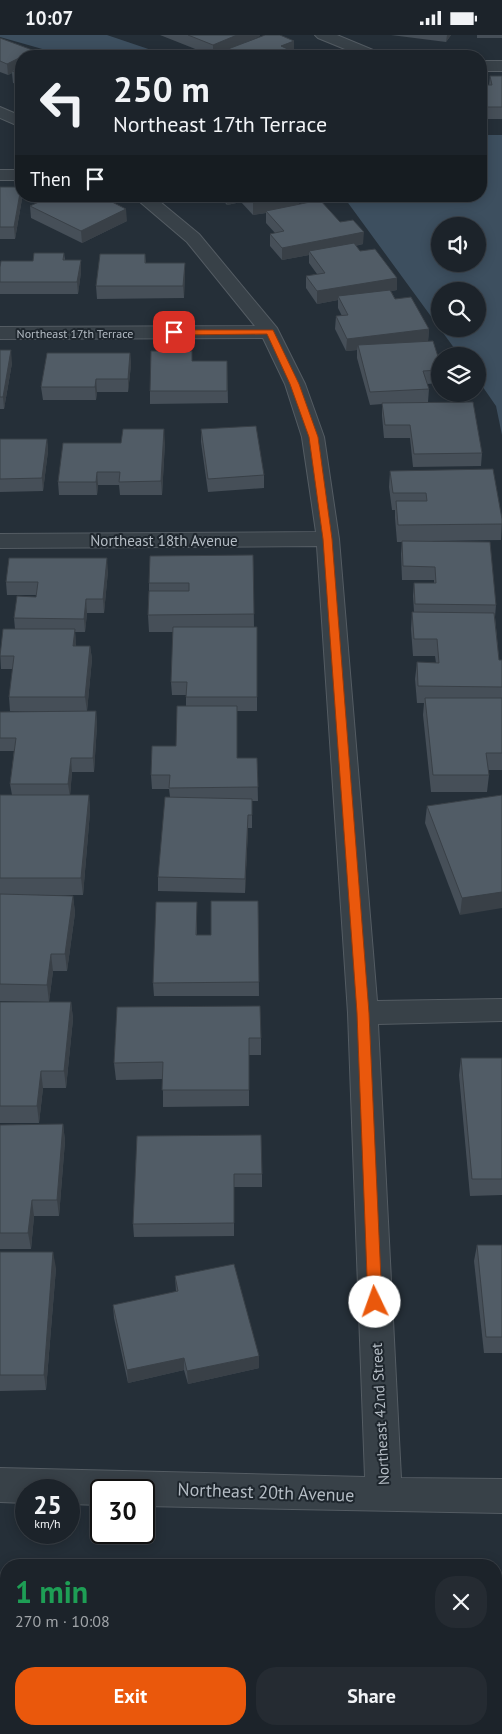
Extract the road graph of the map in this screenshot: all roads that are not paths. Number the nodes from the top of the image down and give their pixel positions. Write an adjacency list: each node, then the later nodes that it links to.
1 (323, 35): 2 (street)
2 (362, 50)
3 (487, 66): 4 (street)
4 (502, 66)
5 (0, 113): 6 (street)
6 (15, 119)
7 (0, 175): 8 (street)
8 (15, 175)
9 (149, 202): 10 (street, Northeast 42nd Street)
10 (270, 332): 11 (street, Northeast 17th Terrace); 12 (street, Northeast 42nd Street)
11 (0, 333)
12 (328, 539): 13 (street, Northeast 18th Avenue); 15 (street, Northeast 42nd Street)
13 (0, 541)
14 (502, 1010): 15 (street)
15 (363, 1013): 17 (street, Northeast 42nd Street)
16 (0, 1485): 17 (street, Northeast 20th Avenue)
17 (384, 1495): 18 (street, Northeast 20th Avenue)
18 (502, 1496)

